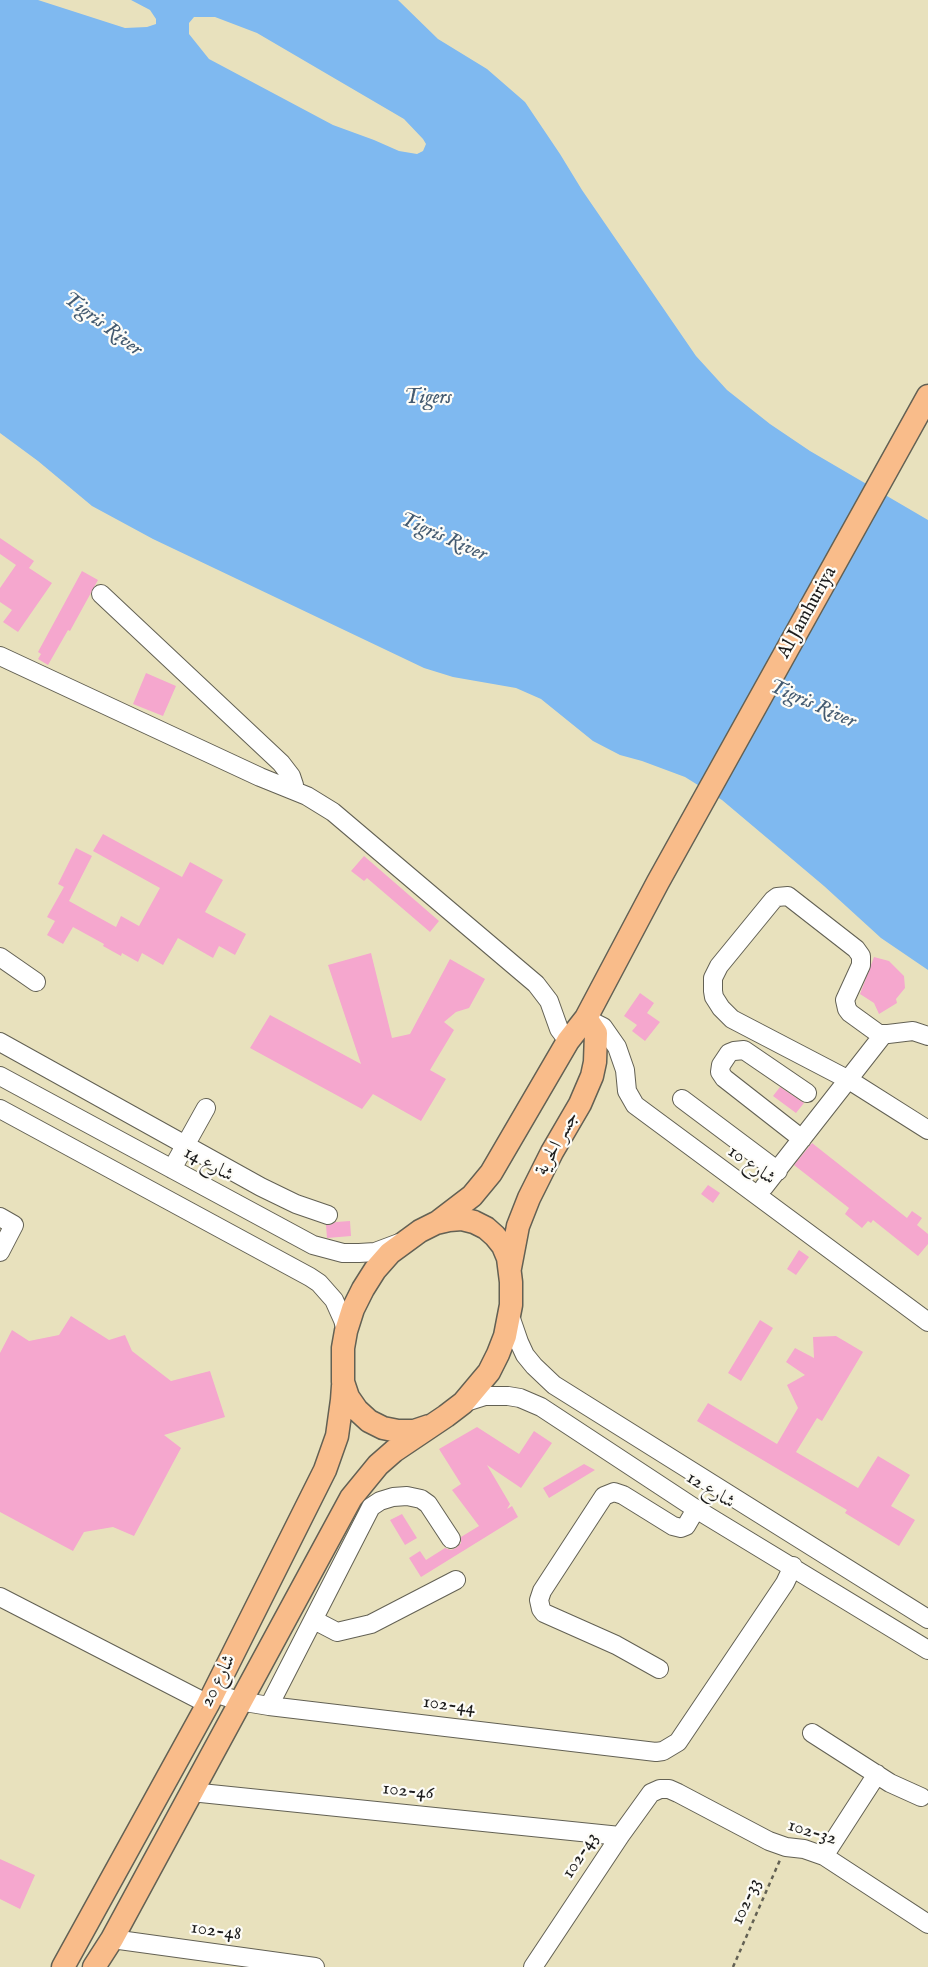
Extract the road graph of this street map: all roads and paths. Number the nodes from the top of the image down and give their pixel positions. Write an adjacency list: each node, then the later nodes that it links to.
1 (928, 396): 7 (main road, Al Jamhuriya)
2 (101, 594): 4 (street)
3 (0, 656): 4 (street)
4 (292, 790): 10 (street)
5 (0, 957): 6 (street)
6 (36, 982)
7 (586, 1018): 10 (main road); 23 (street, شارع 10); 35 (main road, جسر الحرية)
8 (883, 1035): 9 (street); 13 (street); 13 (street)
9 (928, 1036)
10 (568, 1041): 30 (main road)
11 (0, 1042): 15 (street)
12 (0, 1076): 19 (street, شارع 14)
13 (849, 1080): 20 (street); 21 (street)
14 (807, 1093): 21 (street)
15 (100, 1097): 19 (street); 22 (street)
16 (682, 1099): 25 (street)
17 (206, 1108): 22 (street)
18 (0, 1109): 38 (street)
19 (87, 1124): 24 (street, شارع 14)
20 (928, 1130)
21 (802, 1139): 25 (street)
22 (186, 1144): 24 (street); 27 (street)
23 (704, 1158): 26 (street); 37 (street, شارع 10)
24 (172, 1170): 32 (street, شارع 14)
25 (778, 1170): 26 (street)
26 (764, 1187): 31 (street)
27 (296, 1204): 28 (street); 32 (street)
28 (328, 1215)
29 (0, 1217): 34 (street)
30 (436, 1223): 33 (main road, شارع 20); 35 (main road)
31 (812, 1223)
32 (284, 1231): 33 (street, شارع 14)
33 (404, 1241): 38 (main road, شارع 20)
34 (0, 1252)
35 (510, 1270): 36 (main road, شارع 20)
36 (510, 1316): 40 (main road, شارع 20); 47 (street, شارع 12)
37 (928, 1322)
38 (346, 1331): 39 (main road, شارع 20)
39 (343, 1382): 41 (main road); 51 (main road, شارع 20)
40 (463, 1403): 41 (main road, شارع 20); 42 (street, شارع 12)
41 (429, 1426): 52 (main road, شارع 20)
42 (696, 1509): 44 (street, شارع 12); 50 (street)
43 (451, 1539): 48 (street)
44 (793, 1566): 49 (street, شارع 12); 53 (street, 102-44)
45 (456, 1580): 48 (street)
46 (0, 1597): 51 (street, 102-44)
47 (928, 1619)
48 (314, 1620): 53 (street)
49 (928, 1650)
50 (659, 1669)
51 (211, 1698): 52 (street, 102-44); 64 (main road, شارع 20)
52 (240, 1701): 53 (street, 102-44); 56 (main road, شارع 20)
53 (269, 1706)
54 (812, 1733): 55 (street)
55 (878, 1774): 58 (street); 61 (street)
56 (191, 1792): 59 (street, 102-46); 63 (main road, شارع 20)
57 (678, 1793): 59 (street, 102-43); 60 (street, 102-32)
58 (921, 1797)
59 (620, 1836): 67 (street, 102-43)
60 (786, 1847): 61 (street, 102-32); 68 (path, 102-33)
61 (824, 1856): 62 (street, 102-32)
62 (928, 1924)
63 (112, 1939): 65 (main road, شارع 20); 66 (street, 102-48)
64 (65, 1961)
65 (94, 1967)
66 (315, 1967)
67 (533, 1967)
68 (733, 1967)

